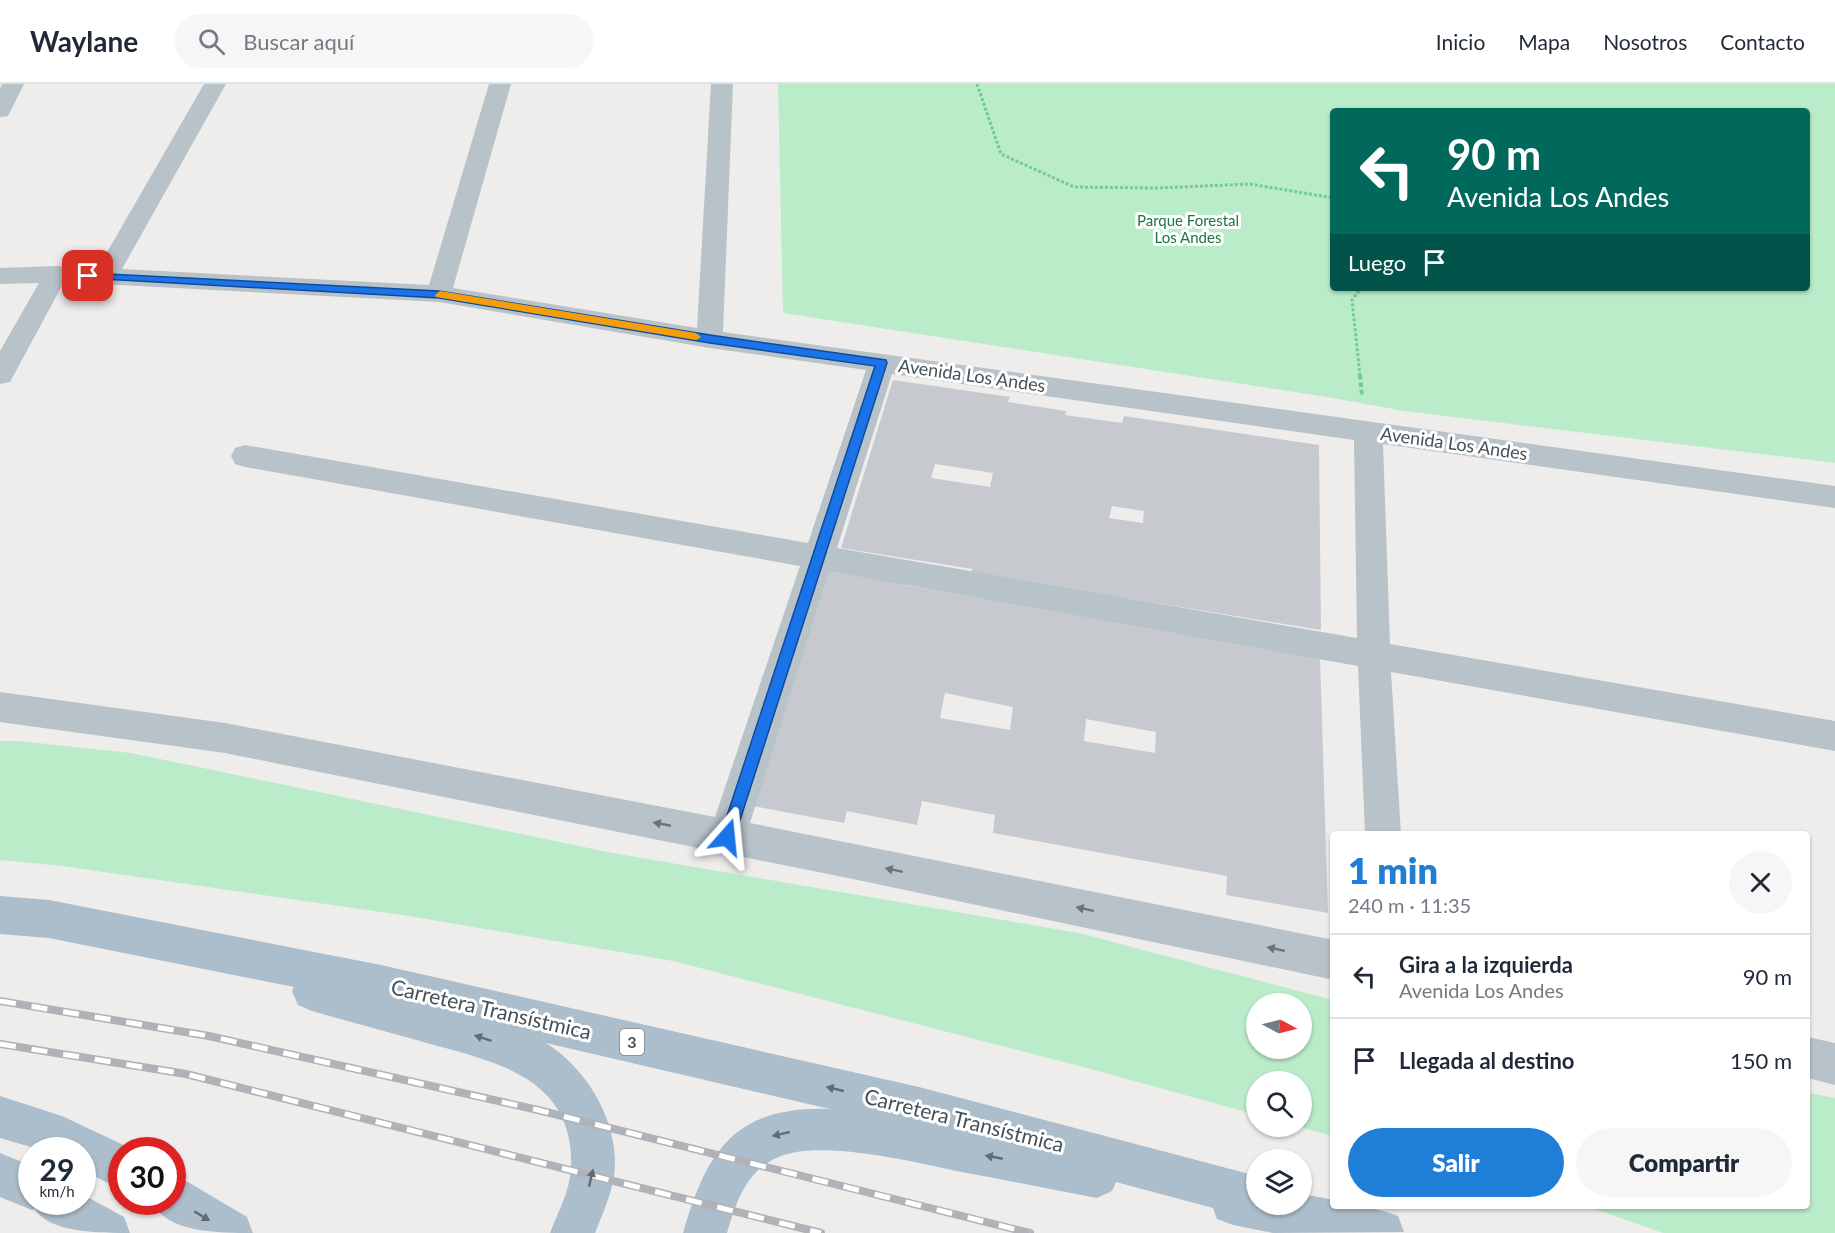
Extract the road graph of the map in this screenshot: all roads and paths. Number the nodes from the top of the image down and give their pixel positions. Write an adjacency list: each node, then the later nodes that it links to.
1 (13, 84): 6 (street)
2 (215, 84): 10 (street)
3 (500, 84): 12 (street)
4 (722, 84): 13 (street)
5 (977, 84): 7 (path)
6 (0, 111)
7 (1330, 197)
8 (56, 274): 9 (street, Avenida Los Andes); 10 (street, Avenida Los Andes); 15 (street)
9 (0, 276)
10 (105, 277): 12 (street, Avenida Los Andes)
11 (1359, 291): 16 (path)
12 (439, 294): 13 (street, Avenida Los Andes)
13 (710, 339): 14 (street, Avenida Los Andes)
14 (882, 363): 16 (street, Avenida Los Andes); 19 (street)
15 (0, 375)
16 (1368, 432): 18 (street, Avenida Los Andes); 20 (street)
17 (245, 456): 19 (street)
18 (1835, 497)
19 (817, 557): 20 (street); 24 (street)
20 (1374, 656): 22 (street); 23 (street)
21 (0, 707): 24 (street, one-way to 21)
22 (1835, 736)
23 (1383, 831)
24 (727, 837): 27 (street, one-way to 24)
25 (0, 915): 26 (main road, Carretera Transístmica / 3)
26 (49, 919): 34 (main road, Carretera Transístmica / 3, one-way to 26); 41 (main road, one-way to 26)
27 (1330, 959)
28 (1810, 1058): 29 (street)
29 (1835, 1064)
30 (0, 1117): 31 (main road)
31 (108, 1160)
32 (0, 1175): 33 (main road)
33 (18, 1182)
34 (1246, 1195)
35 (186, 1206): 40 (main road, one-way to 40)
36 (1312, 1213): 38 (main road)
37 (77, 1215): 39 (main road)
38 (1384, 1232): 42 (main road, one-way to 42)
39 (108, 1233)
40 (231, 1233)
41 (572, 1233)
42 (705, 1233)

